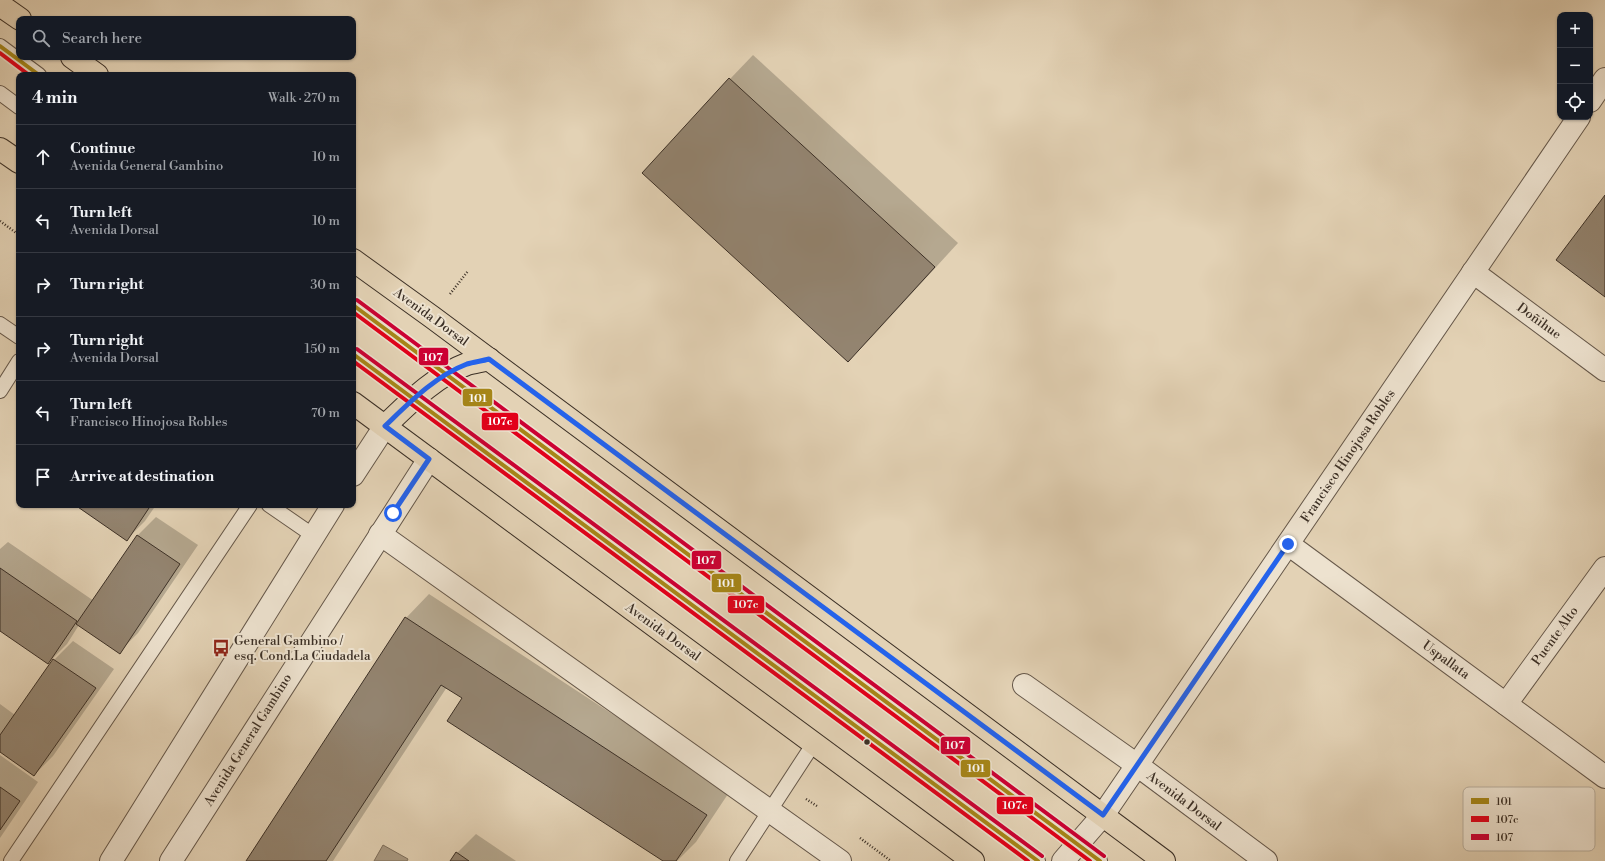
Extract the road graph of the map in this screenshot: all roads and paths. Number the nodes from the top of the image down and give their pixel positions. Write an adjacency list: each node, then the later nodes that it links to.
1 (0, 5): 2 (main road)
2 (16, 16)
3 (0, 46): 4 (lane)
4 (16, 58)
5 (19, 60): 7 (lane)
6 (76, 60): 8 (main road)
7 (36, 72)
8 (93, 72)
9 (1605, 79): 11 (street)
10 (0, 93): 12 (lane)
11 (1593, 97)
12 (16, 105)
13 (1577, 120): 19 (street, Francisco Hinojosa Robles)
14 (0, 149): 15 (main road)
15 (16, 160)
16 (0, 221): 17 (path)
17 (16, 234)
18 (356, 262): 24 (main road, Avenida Dorsal)
19 (1473, 272): 26 (street, Doñihue); 39 (street, Francisco Hinojosa Robles)
20 (356, 307): 27 (lane)
21 (0, 324): 22 (lane)
22 (16, 335)
23 (356, 356): 29 (lane)
24 (489, 359): 27 (main road); 47 (main road, Avenida Dorsal)
25 (16, 366): 28 (lane)
26 (1605, 370)
27 (447, 374): 29 (main road); 48 (lane)
28 (0, 391)
29 (413, 399): 31 (main road); 55 (lane)
30 (356, 405): 31 (main road, Avenida Dorsal)
31 (385, 426): 32 (main road, Avenida Dorsal); 33 (street)
32 (429, 459): 37 (street, Avenida General Gambino); 43 (main road, Avenida Dorsal)
33 (356, 470)
34 (248, 508): 49 (lane)
35 (273, 508): 38 (lane)
36 (332, 508): 38 (street)
37 (380, 534): 46 (street); 51 (street, Avenida General Gambino)
38 (314, 536): 50 (street)
39 (1288, 544): 42 (street, Uspallata); 44 (street, Francisco Hinojosa Robles)
40 (1605, 568): 42 (street, Puente Alto)
41 (1024, 685): 44 (street, Avenida Dorsal)
42 (1506, 704): 45 (street, Uspallata)
43 (814, 743): 46 (lane); 54 (main road, Avenida Dorsal)
44 (1137, 765): 47 (street, Francisco Hinojosa Robles); 59 (street, Avenida Dorsal)
45 (1605, 777)
46 (770, 810): 52 (lane); 53 (street)
47 (1103, 815): 48 (street, Francisco Hinojosa Robles); 58 (main road, Avenida Dorsal)
48 (1077, 845): 56 (street, Francisco Hinojosa Robles); 57 (lane)
49 (11, 861)
50 (110, 861)
51 (171, 861)
52 (737, 861)
53 (840, 861)
54 (973, 861)
55 (1038, 861)
56 (1063, 861)
57 (1100, 861)
58 (1164, 861)
59 (1266, 861)

